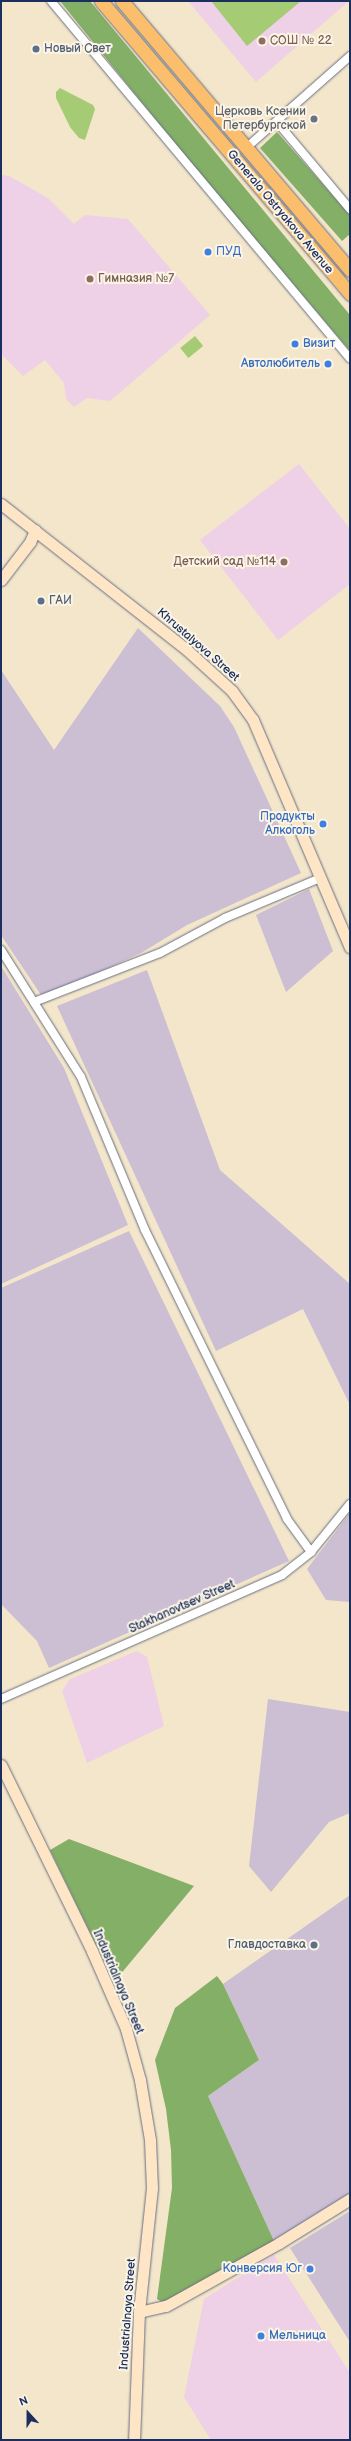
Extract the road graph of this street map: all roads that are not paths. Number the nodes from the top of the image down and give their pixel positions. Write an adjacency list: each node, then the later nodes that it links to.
1 (51, 1): 10 (street)
2 (101, 1): 9 (main road, Generala Ostryakova Avenue)
3 (122, 1): 6 (main road, Generala Ostryakova Avenue)
4 (350, 56): 5 (street)
5 (277, 122): 6 (street); 7 (street)
6 (246, 148): 8 (main road, Generala Ostryakova Avenue)
7 (350, 209)
8 (350, 270)
9 (350, 294)
10 (350, 359)
11 (1, 504): 12 (main road, Khrustalyova Street)
12 (35, 530): 13 (main road); 14 (main road, Khrustalyova Street)
13 (1, 580)
14 (320, 878): 15 (main road, Khrustalyova Street); 17 (street)
15 (350, 947)
16 (1, 950): 17 (street)
17 (34, 1002): 19 (street)
18 (350, 1504): 19 (street, Stakhanovtsev Street)
19 (311, 1552): 20 (street, Stakhanovtsev Street)
20 (1, 1699)
21 (1, 1765): 23 (main road, Industrialnaya Street)
22 (350, 2199): 23 (main road)
23 (139, 2312): 24 (main road, Industrialnaya Street)
24 (134, 2440)

